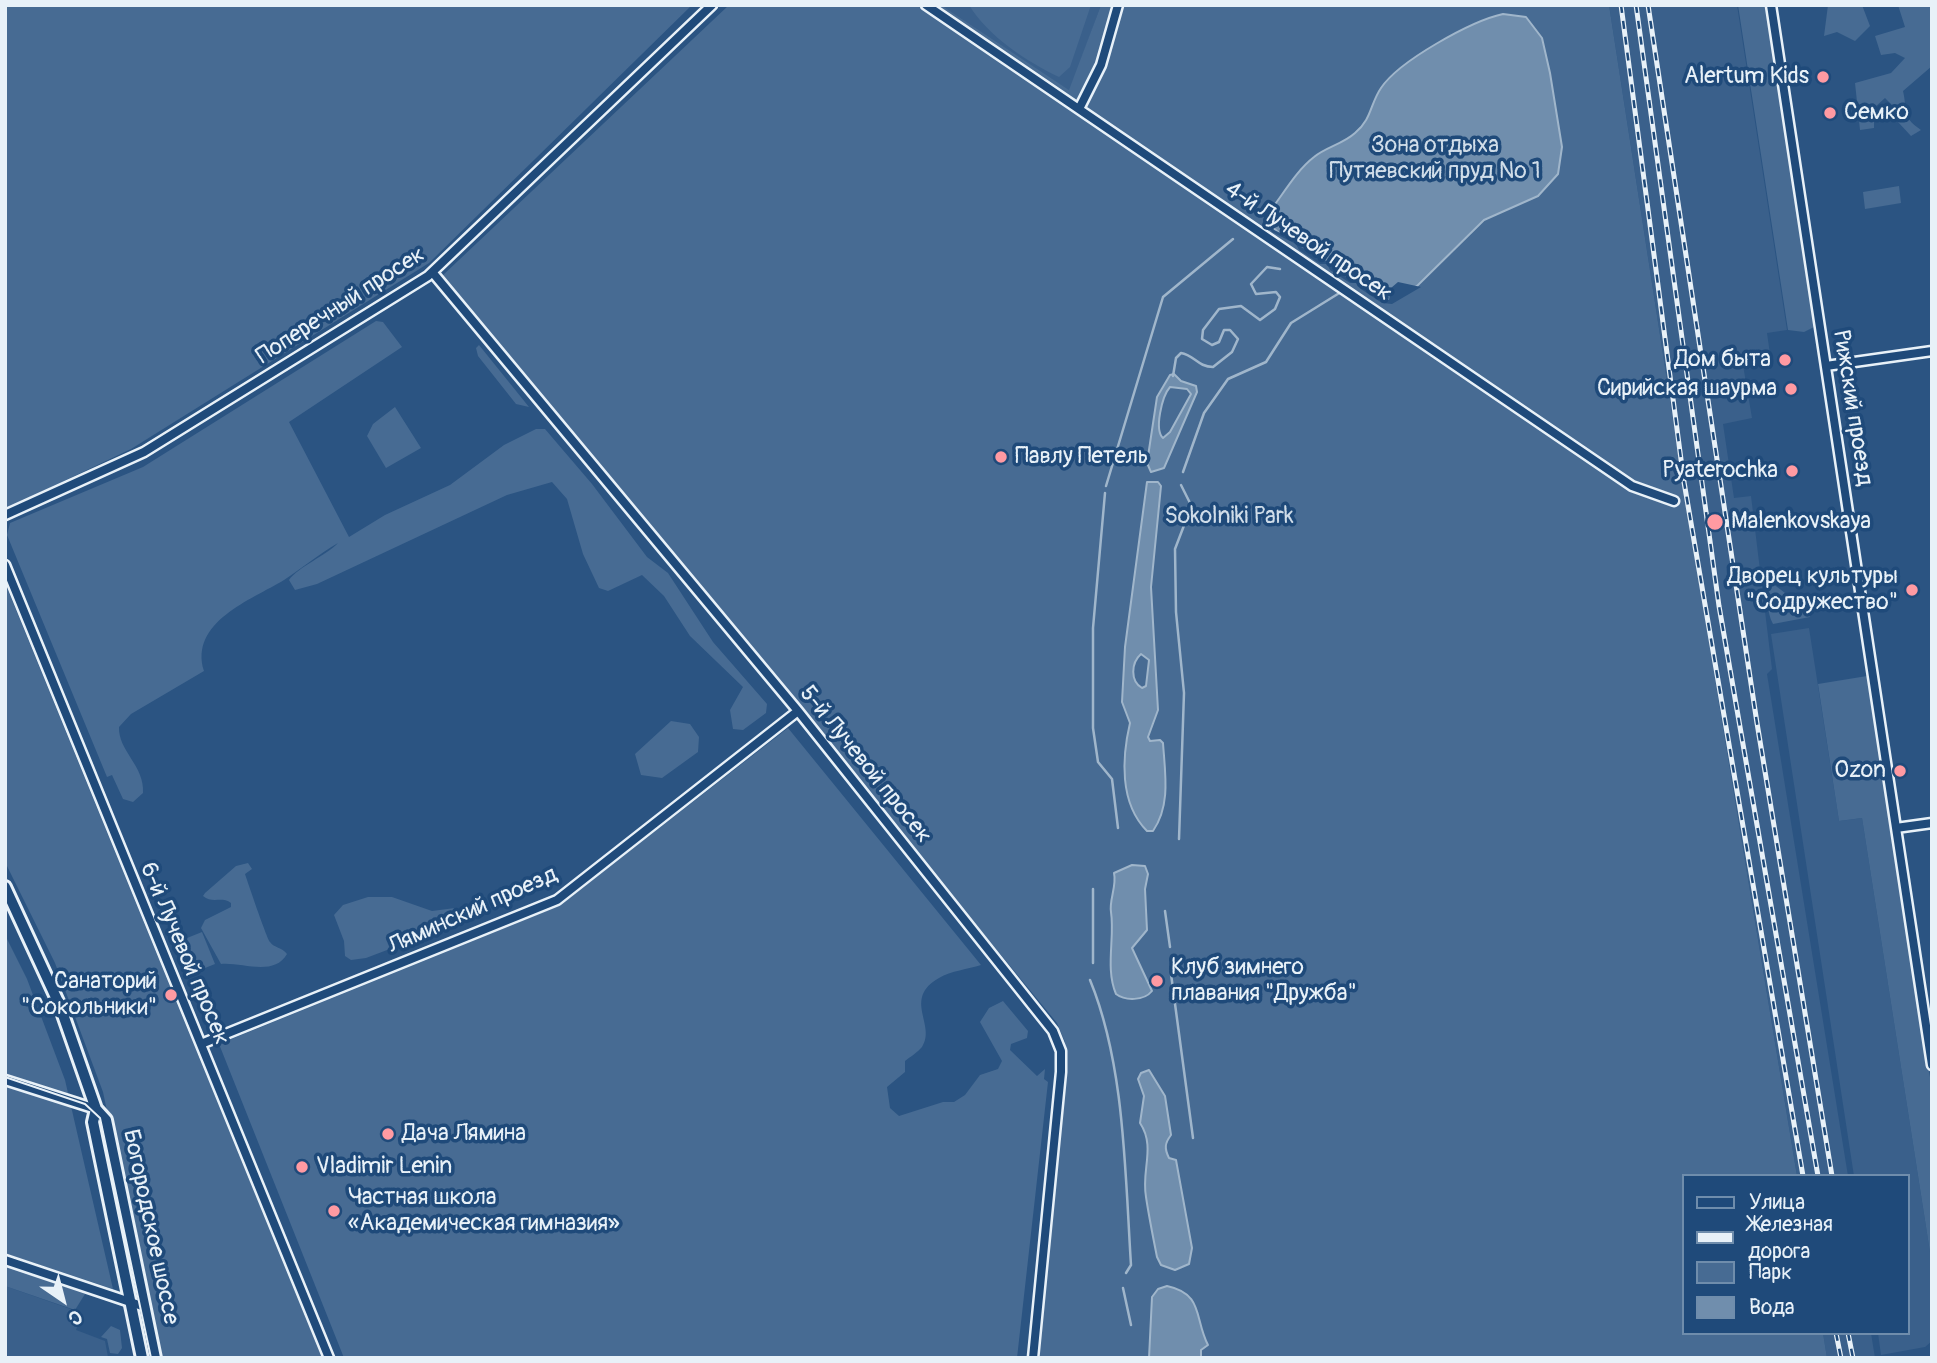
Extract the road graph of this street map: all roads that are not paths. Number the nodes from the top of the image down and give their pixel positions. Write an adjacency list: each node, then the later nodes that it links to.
1 (712, 5): 6 (street, Поперечный просек)
2 (926, 5): 5 (street, 4-й Лучевой просек)
3 (1118, 5): 5 (street)
4 (1771, 5): 8 (street, Рижский проезд)
5 (1079, 109): 9 (street, 4-й Лучевой просек)
6 (433, 273): 10 (street, Поперечный просек); 12 (street, 5-й Лучевой просек)
7 (1932, 351): 8 (street)
8 (1826, 366): 14 (street, Рижский проезд)
9 (1674, 501)
10 (5, 515)
11 (5, 565): 16 (street, 6-й Лучевой просек)
12 (798, 711): 16 (street, Ляминский проезд); 26 (street, 5-й Лучевой просек)
13 (1932, 823): 14 (street)
14 (1896, 828): 17 (street, Рижский проезд)
15 (5, 887): 19 (main road, Богородское шоссе)
16 (201, 1044): 25 (street, 6-й Лучевой просек)
17 (1932, 1065)
18 (5, 1080): 19 (street)
19 (96, 1109): 21 (main road, Богородское шоссе); 22 (main road, Богородское шоссе)
20 (5, 1260): 21 (street)
21 (132, 1303): 22 (street); 23 (main road, Богородское шоссе)
22 (145, 1307): 24 (main road, Богородское шоссе)
23 (142, 1358)
24 (155, 1358)
25 (329, 1358)
26 (1033, 1358)

